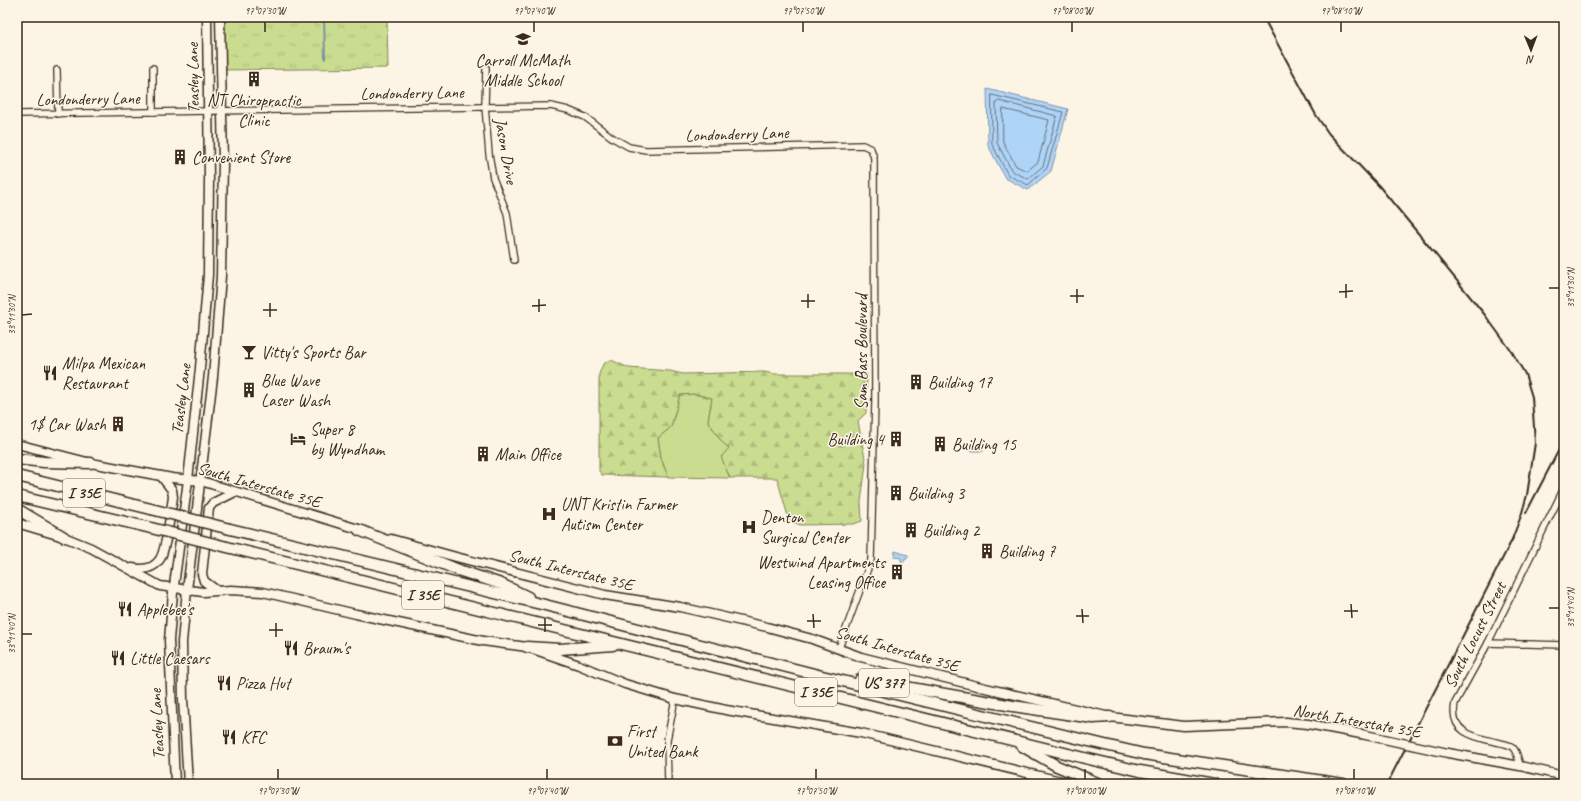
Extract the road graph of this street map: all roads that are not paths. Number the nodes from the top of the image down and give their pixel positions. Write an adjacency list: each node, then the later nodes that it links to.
1 (207, 17): 7 (main road, Teasley Lane)
2 (220, 17): 8 (main road, Teasley Lane)
3 (153, 68): 9 (street)
4 (486, 68): 6 (street, Jason Drive)
5 (57, 70): 11 (street)
6 (485, 106): 8 (street, Londonderry Lane); 12 (street, Londonderry Lane); 13 (street, Jason Drive)
7 (209, 111): 8 (street, Londonderry Lane); 9 (street, Londonderry Lane); 14 (main road, Teasley Lane)
8 (222, 111): 15 (main road, Teasley Lane)
9 (153, 112): 11 (street, Londonderry Lane)
10 (17, 114): 11 (street, Londonderry Lane)
11 (58, 114)
12 (868, 148): 39 (street, Sam Bass Boulevard)
13 (514, 260)
14 (208, 276): 15 (main road); 21 (main road, Teasley Lane)
15 (221, 276): 22 (main road, Teasley Lane)
16 (17, 444): 18 (main road, South Interstate 35E)
17 (17, 459): 18 (highway)
18 (91, 463): 20 (main road, South Interstate 35E)
19 (17, 476): 34 (highway, I 35E, bridge)
20 (161, 476): 21 (main road, South Interstate 35E); 30 (main road)
21 (188, 480): 22 (main road, South Interstate 35E); 31 (main road, Teasley Lane)
22 (201, 481): 24 (main road, South Interstate 35E); 32 (main road, Teasley Lane)
23 (1564, 488): 35 (street, South Locust Street)
24 (235, 492): 28 (main road, South Interstate 35E); 33 (main road)
25 (17, 496): 36 (highway, I 35E, bridge)
26 (17, 509): 29 (highway)
27 (17, 523): 29 (main road)
28 (359, 530): 34 (highway); 39 (main road, South Interstate 35E)
29 (64, 537): 30 (main road)
30 (127, 567): 31 (main road)
31 (174, 588): 32 (main road); 42 (main road, Teasley Lane)
32 (187, 590): 33 (main road); 41 (main road, Teasley Lane)
33 (216, 590): 38 (main road)
34 (545, 606): 40 (highway, I 35E)
35 (1488, 643): 37 (street); 46 (street, South Locust Street)
36 (619, 644): 38 (highway); 45 (highway, I 35E)
37 (1564, 645)
38 (527, 647): 43 (main road)
39 (839, 648): 44 (main road, South Interstate 35E)
40 (822, 676): 44 (highway, US 377); 55 (highway, I 35E)
41 (183, 699): 42 (main road); 50 (main road, Teasley Lane)
42 (172, 700): 49 (main road, Teasley Lane)
43 (675, 700): 48 (main road); 51 (street)
44 (1114, 718): 46 (main road, North Interstate 35E, bridge)
45 (1012, 740): 53 (highway); 54 (highway, I 35E)
46 (1520, 766): 47 (main road, North Interstate 35E)
47 (1564, 776)
48 (1052, 781): 52 (main road)
49 (175, 784)
50 (188, 784)
51 (668, 784)
52 (1073, 784)
53 (1100, 784)
54 (1214, 784)
55 (1342, 784)

